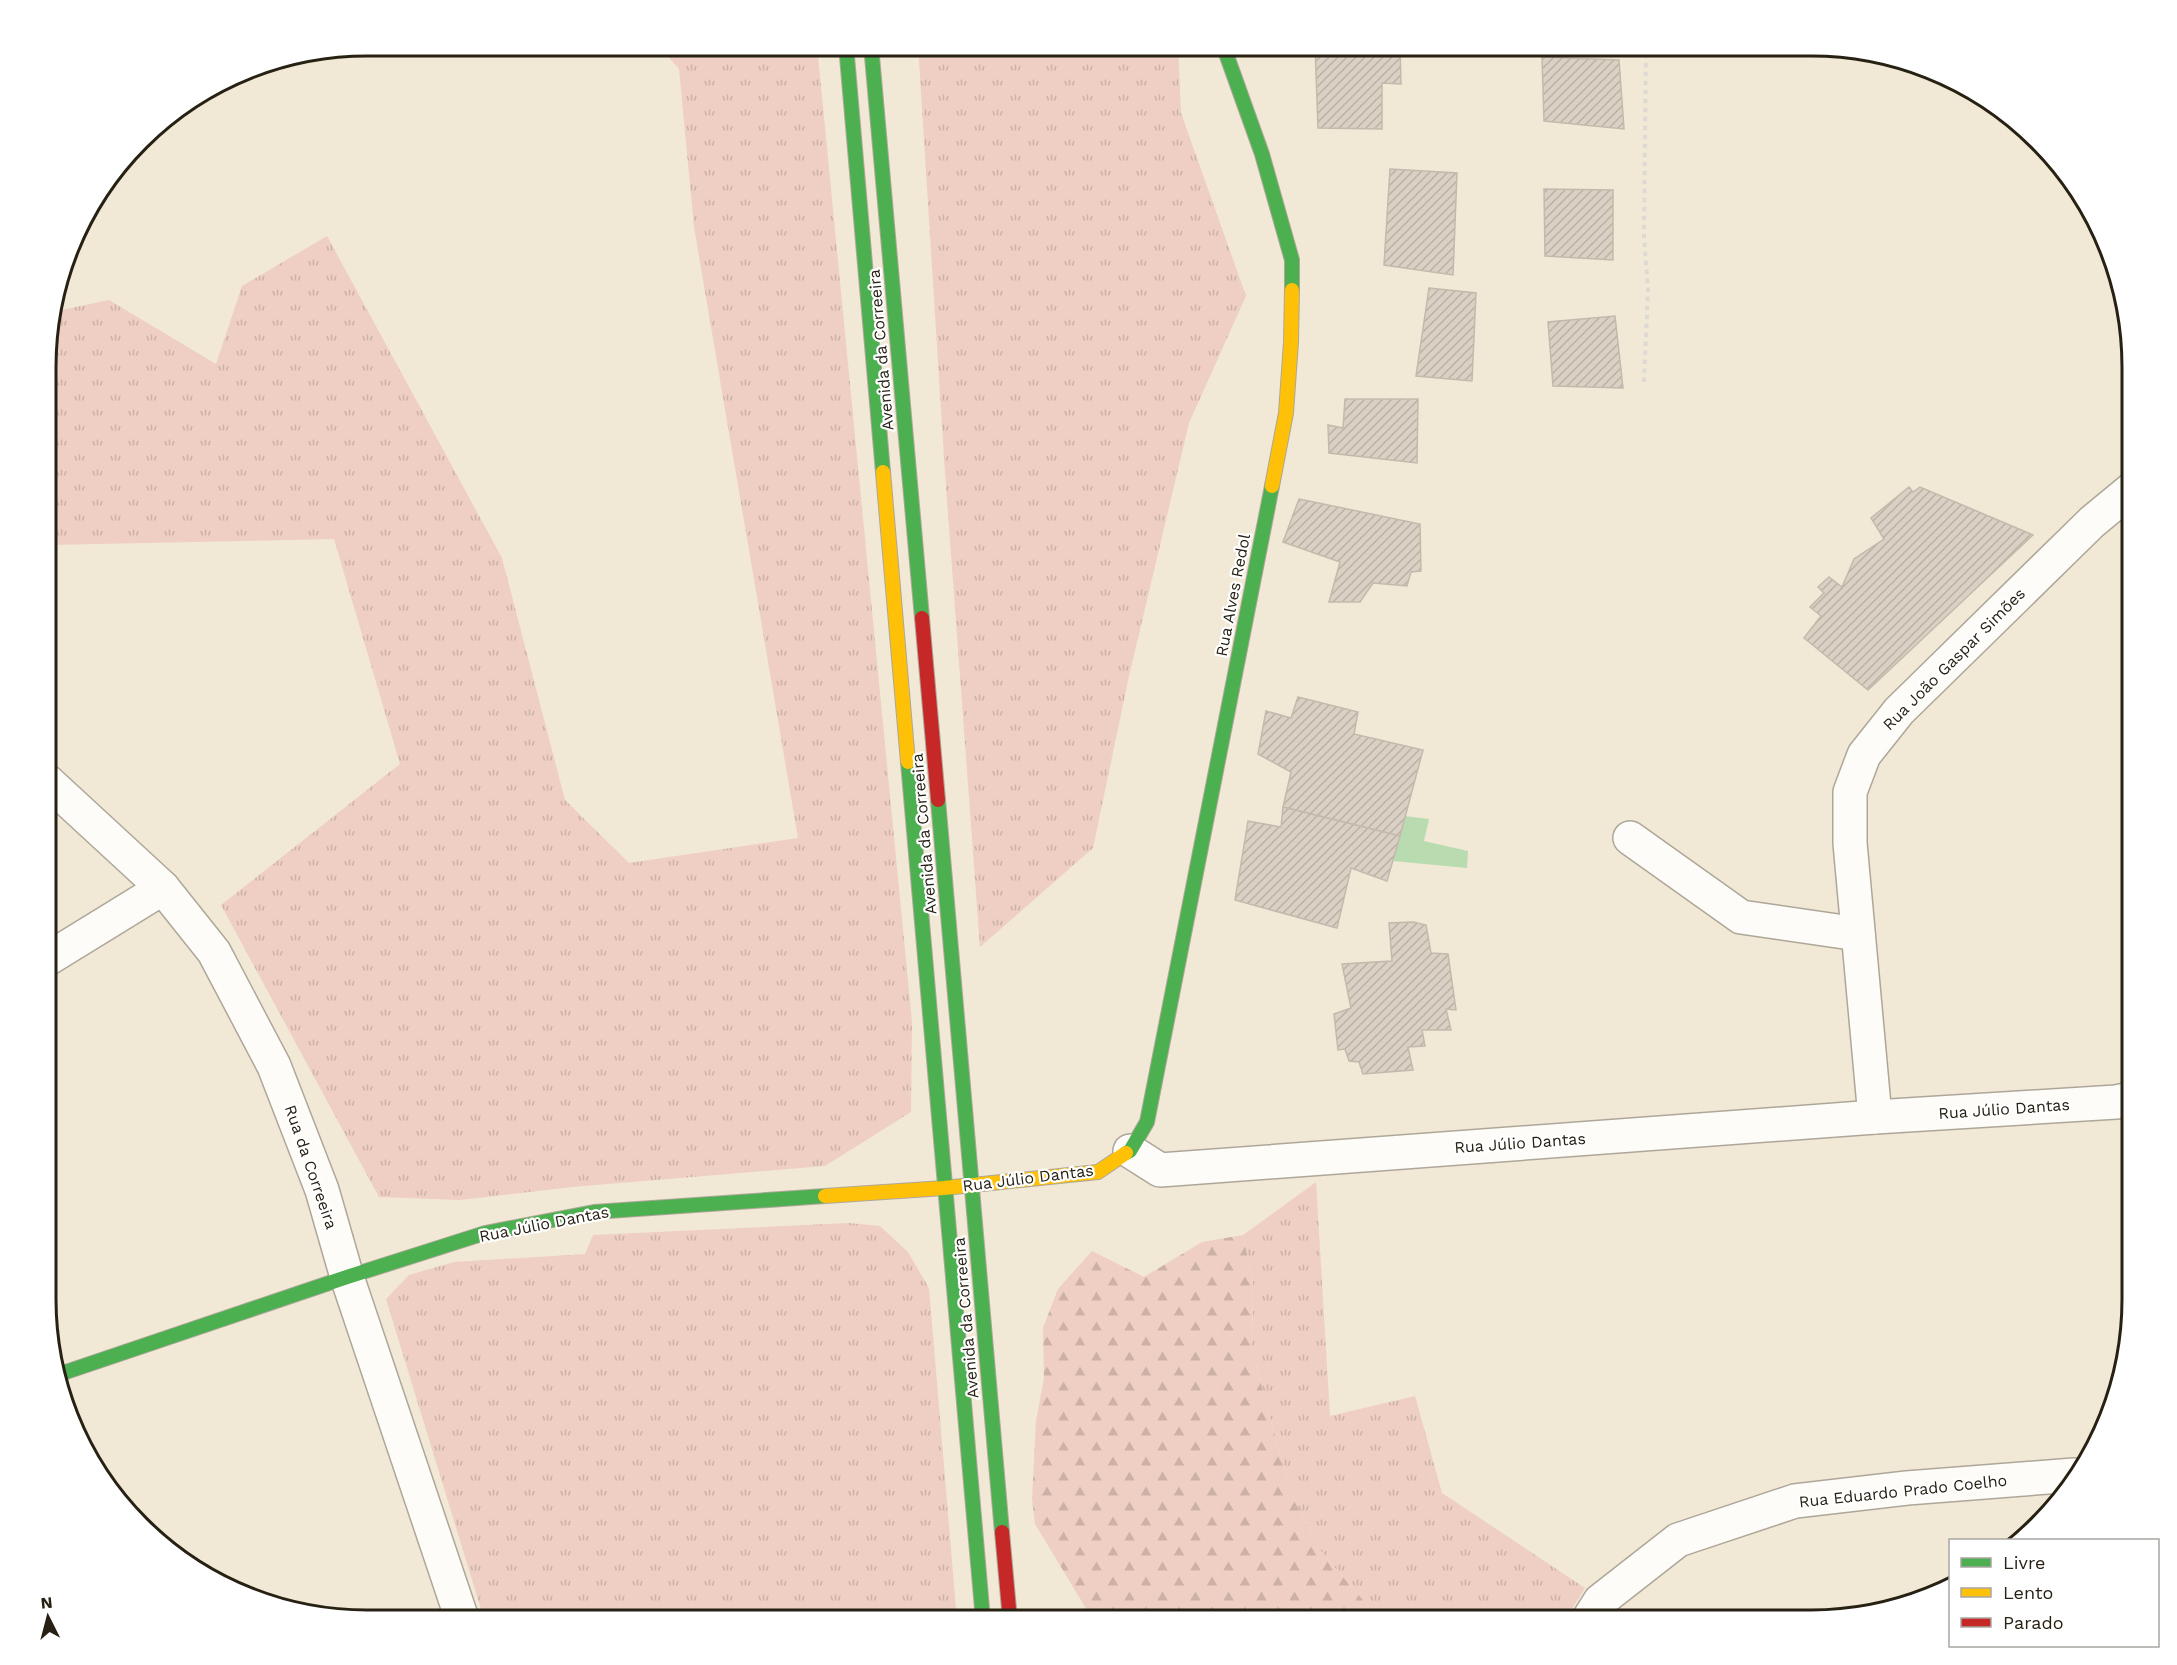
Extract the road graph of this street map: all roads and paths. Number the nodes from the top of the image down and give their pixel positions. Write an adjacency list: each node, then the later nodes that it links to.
1 (847, 56): 16 (main road, Avenida da Correeira)
2 (872, 56): 15 (main road, Avenida da Correeira)
3 (1227, 56): 14 (main road, Rua Alves Redol)
4 (1646, 56): 5 (path)
5 (1644, 382)
6 (2122, 497): 10 (street, Rua João Gaspar Simões)
7 (56, 789): 9 (street, Rua da Correeira)
8 (1630, 838): 10 (street)
9 (164, 888): 11 (street); 17 (street, Rua da Correeira)
10 (1858, 934): 13 (street, Rua João Gaspar Simões)
11 (56, 954)
12 (2122, 1102): 13 (street, Rua Júlio Dantas)
13 (1875, 1117): 14 (street, Rua Júlio Dantas)
14 (1130, 1152): 15 (main road, Rua Júlio Dantas)
15 (971, 1185): 16 (main road, Rua Júlio Dantas); 22 (main road, Avenida da Correeira)
16 (944, 1188): 17 (main road, Rua Júlio Dantas); 21 (main road, Avenida da Correeira)
17 (347, 1277): 18 (main road, Rua Júlio Dantas); 20 (street, Rua da Correeira)
18 (64, 1373)
19 (2066, 1476): 23 (street, Rua Eduardo Prado Coelho)
20 (459, 1610)
21 (982, 1610)
22 (1009, 1610)
23 (1594, 1610)

